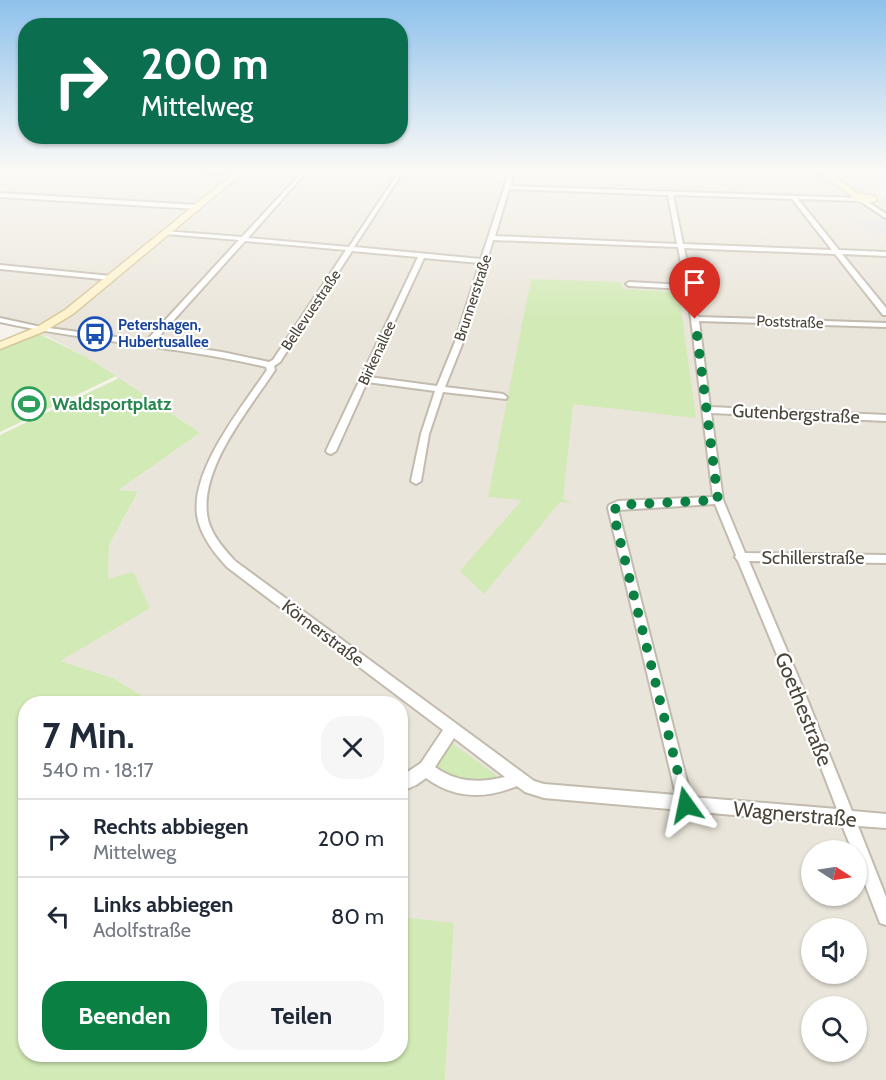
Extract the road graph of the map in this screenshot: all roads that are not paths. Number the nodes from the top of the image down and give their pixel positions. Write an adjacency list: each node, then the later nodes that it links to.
1 (180, 220): 7 (street)
2 (259, 220): 9 (street)
3 (369, 220): 11 (street, Bellevuestraße)
4 (497, 220): 8 (street, Brunnerstraße)
5 (675, 220): 10 (street, Goethestraße)
6 (812, 220): 12 (street)
7 (166, 232): 9 (street); 17 (street)
8 (492, 238): 10 (street); 15 (street, Brunnerstraße)
9 (242, 239): 11 (street); 25 (street)
10 (680, 245): 12 (street); 19 (street, Goethestraße)
11 (351, 249): 14 (street); 27 (street, Bellevuestraße)
12 (837, 252): 13 (street); 20 (street)
13 (886, 254)
14 (422, 256): 15 (street); 28 (street, Birkenallee)
15 (483, 261): 29 (street, Brunnerstraße)
16 (0, 267): 17 (street)
17 (111, 278): 24 (street)
18 (630, 284): 19 (street)
19 (688, 287): 21 (street, Goethestraße)
20 (886, 313)
21 (695, 319): 23 (street, Poststraße); 31 (street, Goethestraße)
22 (0, 320): 24 (street)
23 (886, 325)
24 (41, 329): 25 (street); 26 (street)
25 (148, 344): 27 (street)
26 (0, 346)
27 (270, 365): 33 (street, Bellevuestraße)
28 (365, 379): 29 (street); 34 (street, Birkenallee)
29 (440, 390): 30 (street); 35 (street, Brunnerstraße)
30 (504, 397)
31 (707, 410): 32 (street, Gutenbergstraße); 36 (street, Goethestraße)
32 (886, 418)
33 (221, 449): 39 (street, Körnerstraße)
34 (331, 451)
35 (417, 481)
36 (718, 501): 37 (street, Goethestraße); 45 (street)
37 (740, 557): 38 (street, Schillerstraße); 46 (street, Goethestraße)
38 (886, 559)
39 (408, 696)
40 (408, 696): 41 (street, Körnerstraße)
41 (452, 729): 42 (street); 43 (street, Körnerstraße)
42 (427, 770): 43 (street); 44 (street)
43 (518, 778): 45 (street, Wagnerstraße)
44 (408, 781)
45 (686, 805): 46 (street, Wagnerstraße)
46 (847, 819): 47 (street, Wagnerstraße); 48 (street, Goethestraße)
47 (886, 822)
48 (886, 917)

